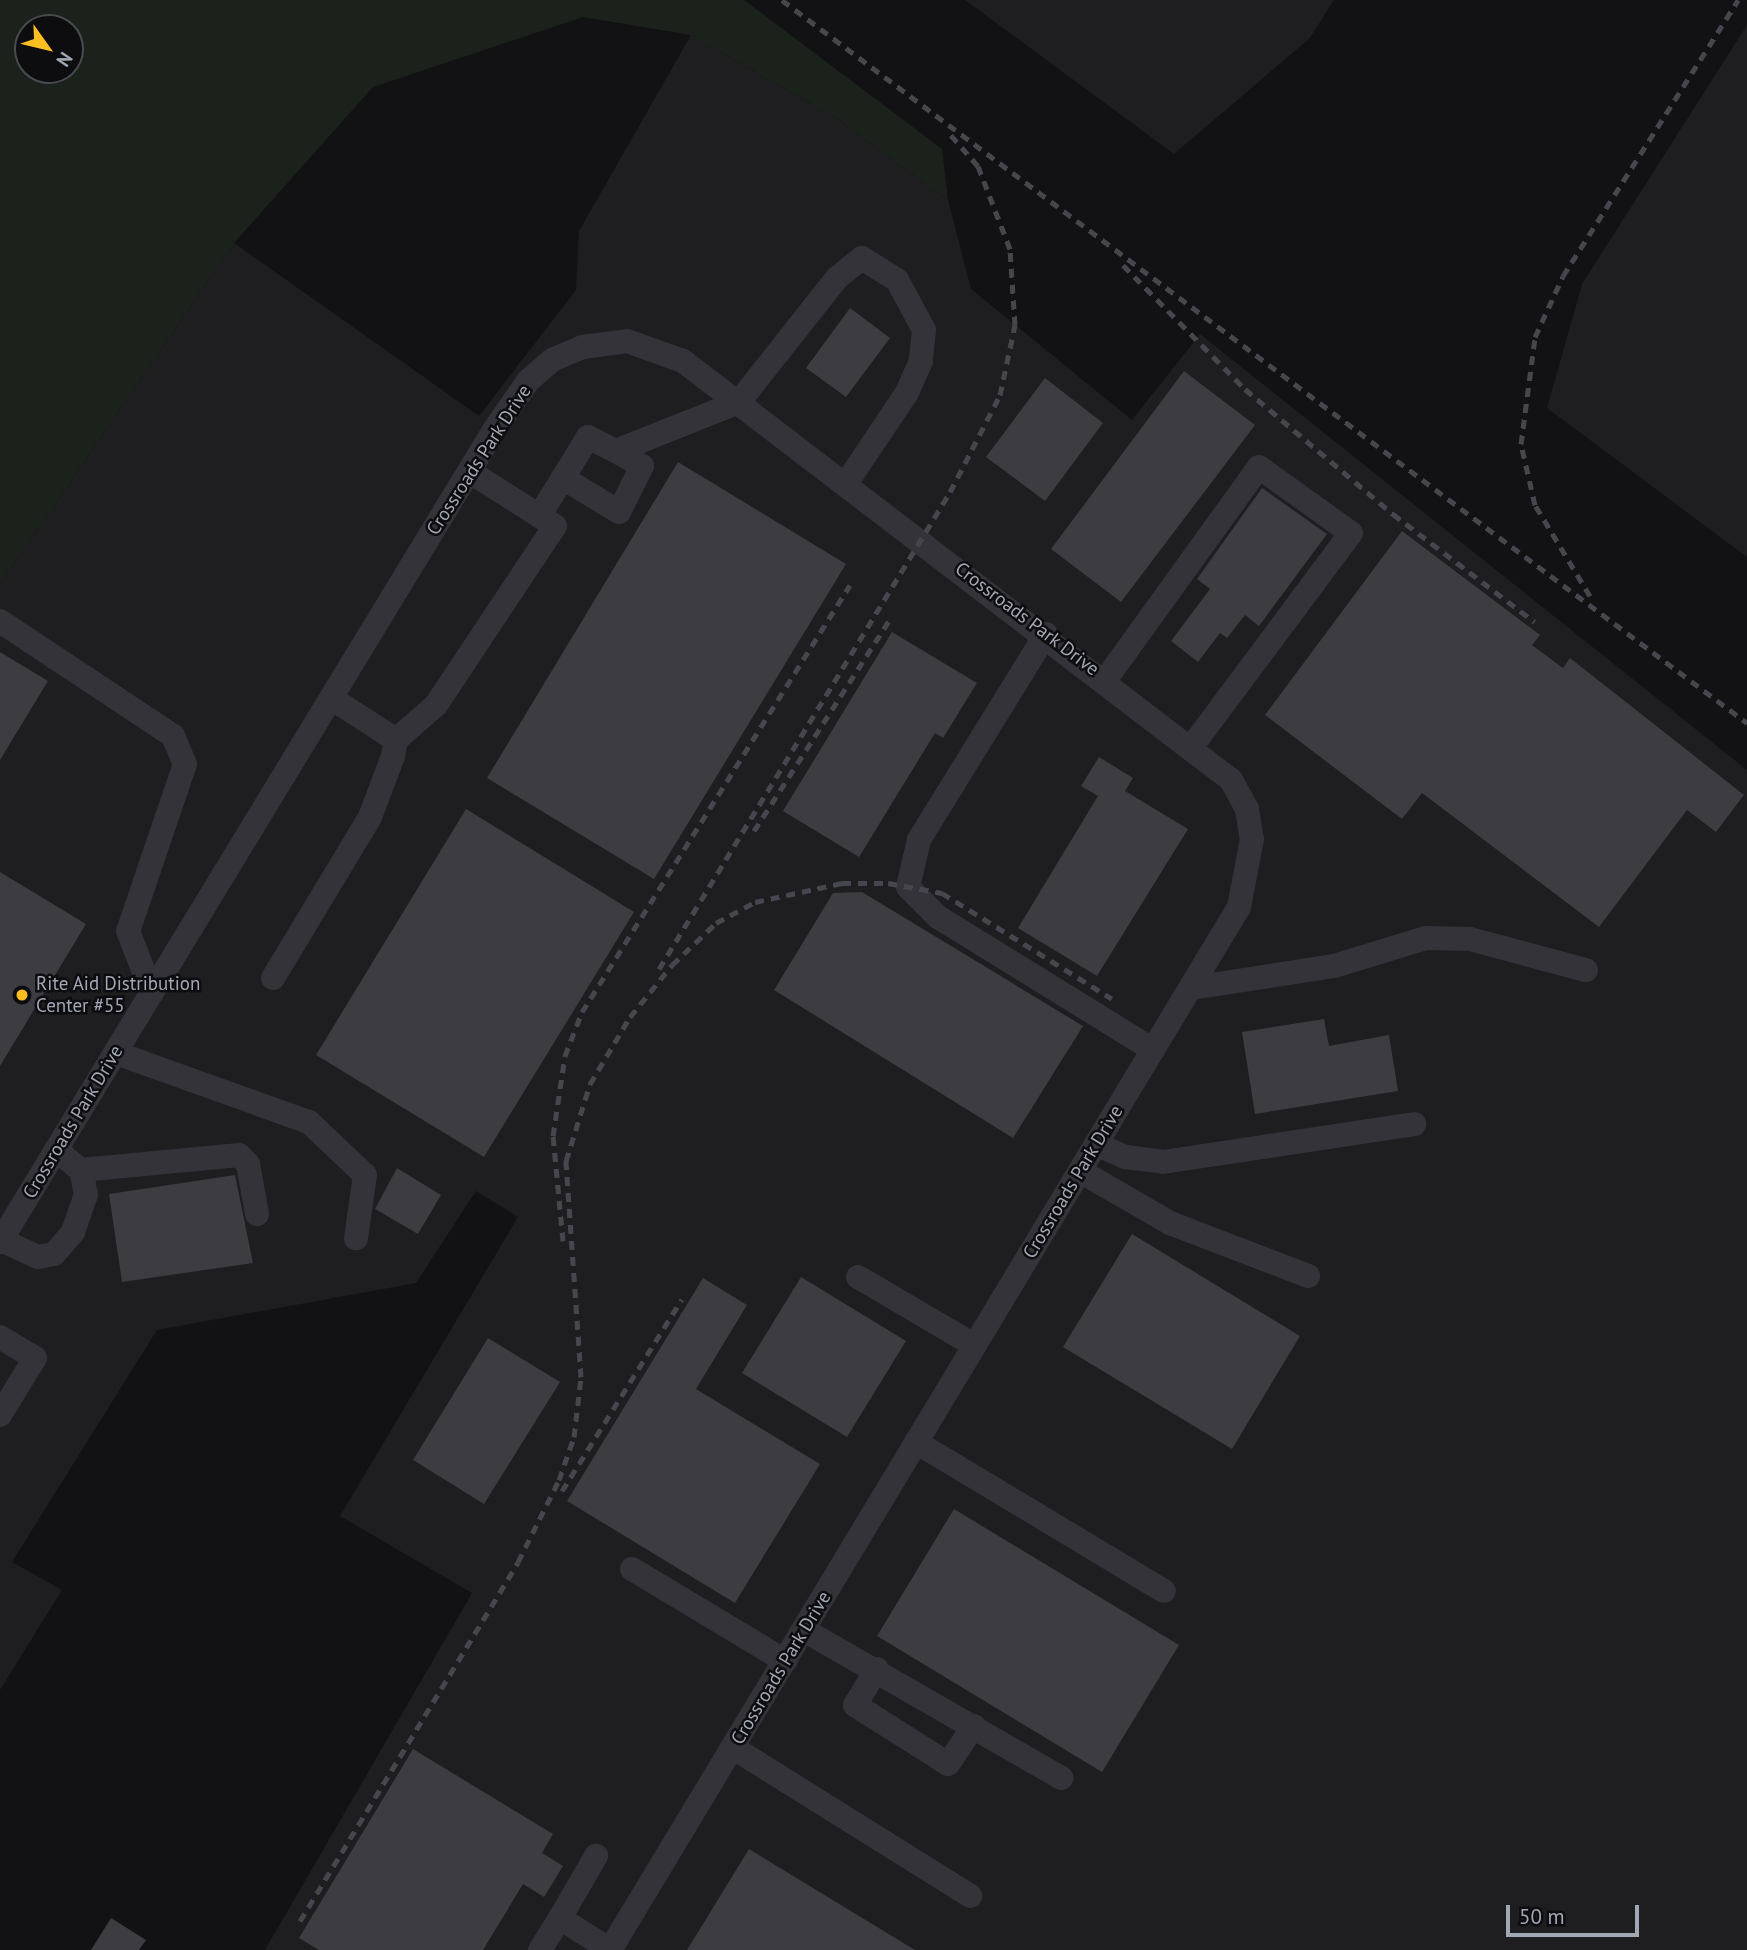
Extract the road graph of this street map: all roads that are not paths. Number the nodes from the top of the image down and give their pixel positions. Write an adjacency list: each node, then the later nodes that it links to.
1 (739, 402): 2 (street); 3 (street, Crossroads Park Drive); 5 (street, Crossroads Park Drive); 5 (street)
2 (616, 451): 4 (street); 4 (street)
3 (469, 471): 6 (street); 10 (street, Crossroads Park Drive)
4 (563, 478): 6 (street)
5 (847, 482): 8 (street, Crossroads Park Drive)
6 (539, 516): 11 (street)
7 (0, 621): 16 (street)
8 (1046, 634): 9 (street, Crossroads Park Drive); 17 (street)
9 (1105, 679): 12 (street, Crossroads Park Drive); 12 (street)
10 (331, 698): 11 (street); 16 (street, Crossroads Park Drive)
11 (396, 740): 14 (street)
12 (1193, 745): 15 (street, Crossroads Park Drive)
13 (1586, 970): 15 (street)
14 (273, 978)
15 (1192, 988): 17 (street, Crossroads Park Drive)
16 (152, 993): 18 (street, Crossroads Park Drive)
17 (1153, 1050): 20 (street, Crossroads Park Drive)
18 (116, 1053): 21 (street, Crossroads Park Drive); 25 (street)
19 (1414, 1124): 20 (street)
20 (1096, 1144): 23 (street, Crossroads Park Drive)
21 (56, 1150): 22 (street); 26 (street, Crossroads Park Drive)
22 (81, 1170): 24 (street); 26 (street)
23 (1080, 1171): 27 (street); 30 (street, Crossroads Park Drive)
24 (257, 1214)
25 (356, 1238)
26 (1, 1241)
27 (1308, 1276)
28 (858, 1277): 30 (street)
29 (0, 1337): 31 (street)
30 (974, 1345): 32 (street, Crossroads Park Drive)
31 (0, 1415)
32 (916, 1442): 34 (street); 35 (street, Crossroads Park Drive)
33 (632, 1570): 36 (street)
34 (1164, 1591)
35 (804, 1630): 36 (street, Crossroads Park Drive); 37 (street)
36 (785, 1661): 39 (street, Crossroads Park Drive)
37 (877, 1669): 38 (street); 38 (street)
38 (974, 1726): 40 (street)
39 (732, 1747): 42 (street); 45 (street, Crossroads Park Drive)
40 (1061, 1778)
41 (596, 1856): 43 (street)
42 (970, 1896)
43 (560, 1917): 44 (street); 45 (street)
44 (540, 1950)
45 (610, 1950)

